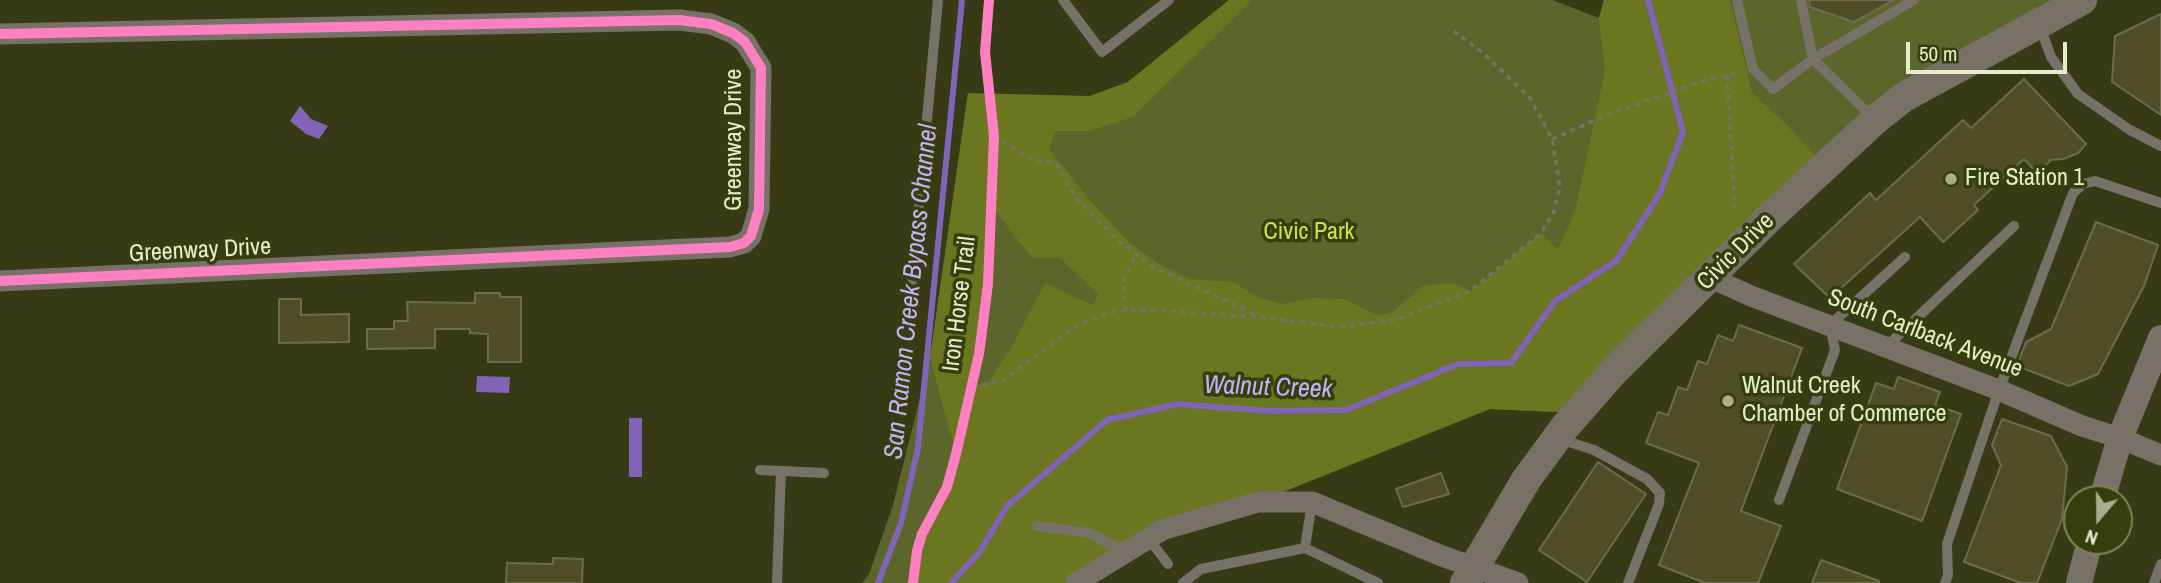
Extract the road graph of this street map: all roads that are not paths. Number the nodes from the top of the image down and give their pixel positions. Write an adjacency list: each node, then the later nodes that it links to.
1 (938, 0): 18 (lane)
2 (1063, 0): 3 (lane)
3 (1169, 0)
4 (1737, 0): 10 (lane)
5 (1801, 0): 10 (lane)
6 (1914, 0): 10 (lane)
7 (2082, 0): 8 (main road, Civic Drive)
8 (2038, 22): 11 (main road, Civic Drive); 12 (lane)
9 (0, 34): 17 (street, Greenway Drive)
10 (1813, 59): 11 (lane)
11 (1875, 120): 16 (main road, Civic Drive)
12 (2161, 146)
13 (2161, 203): 22 (lane)
14 (2014, 226): 21 (lane)
15 (1905, 257): 19 (lane)
16 (1711, 278): 19 (street, South Carlback Avenue); 23 (main road, Civic Drive)
17 (0, 281)
18 (908, 325)
19 (1830, 325): 21 (street, South Carlback Avenue); 30 (lane)
20 (2161, 338): 24 (street)
21 (1886, 347): 22 (street, South Carlback Avenue)
22 (1999, 390): 24 (street, South Carlback Avenue); 46 (lane)
23 (1556, 438): 39 (main road, Civic Drive); 45 (lane)
24 (2120, 438): 25 (street, South Carlback Avenue); 29 (street)
25 (2161, 455)
26 (760, 470): 27 (lane)
27 (780, 471): 28 (lane); 40 (lane)
28 (824, 474)
29 (2106, 485)
30 (1779, 500)
31 (1312, 502): 33 (street); 34 (lane); 39 (street)
32 (1037, 526): 35 (lane)
33 (1148, 538): 35 (street); 38 (lane)
34 (1305, 548): 42 (lane); 43 (lane)
35 (1126, 552): 41 (street)
36 (2087, 555): 47 (street)
37 (2161, 564): 48 (lane)
38 (1168, 565)
39 (1469, 575): 44 (street)
40 (777, 583)
41 (1076, 583)
42 (1183, 583)
43 (1378, 583)
44 (1518, 583)
45 (1628, 583)
46 (1945, 583)
47 (2079, 583)
48 (2154, 583)

